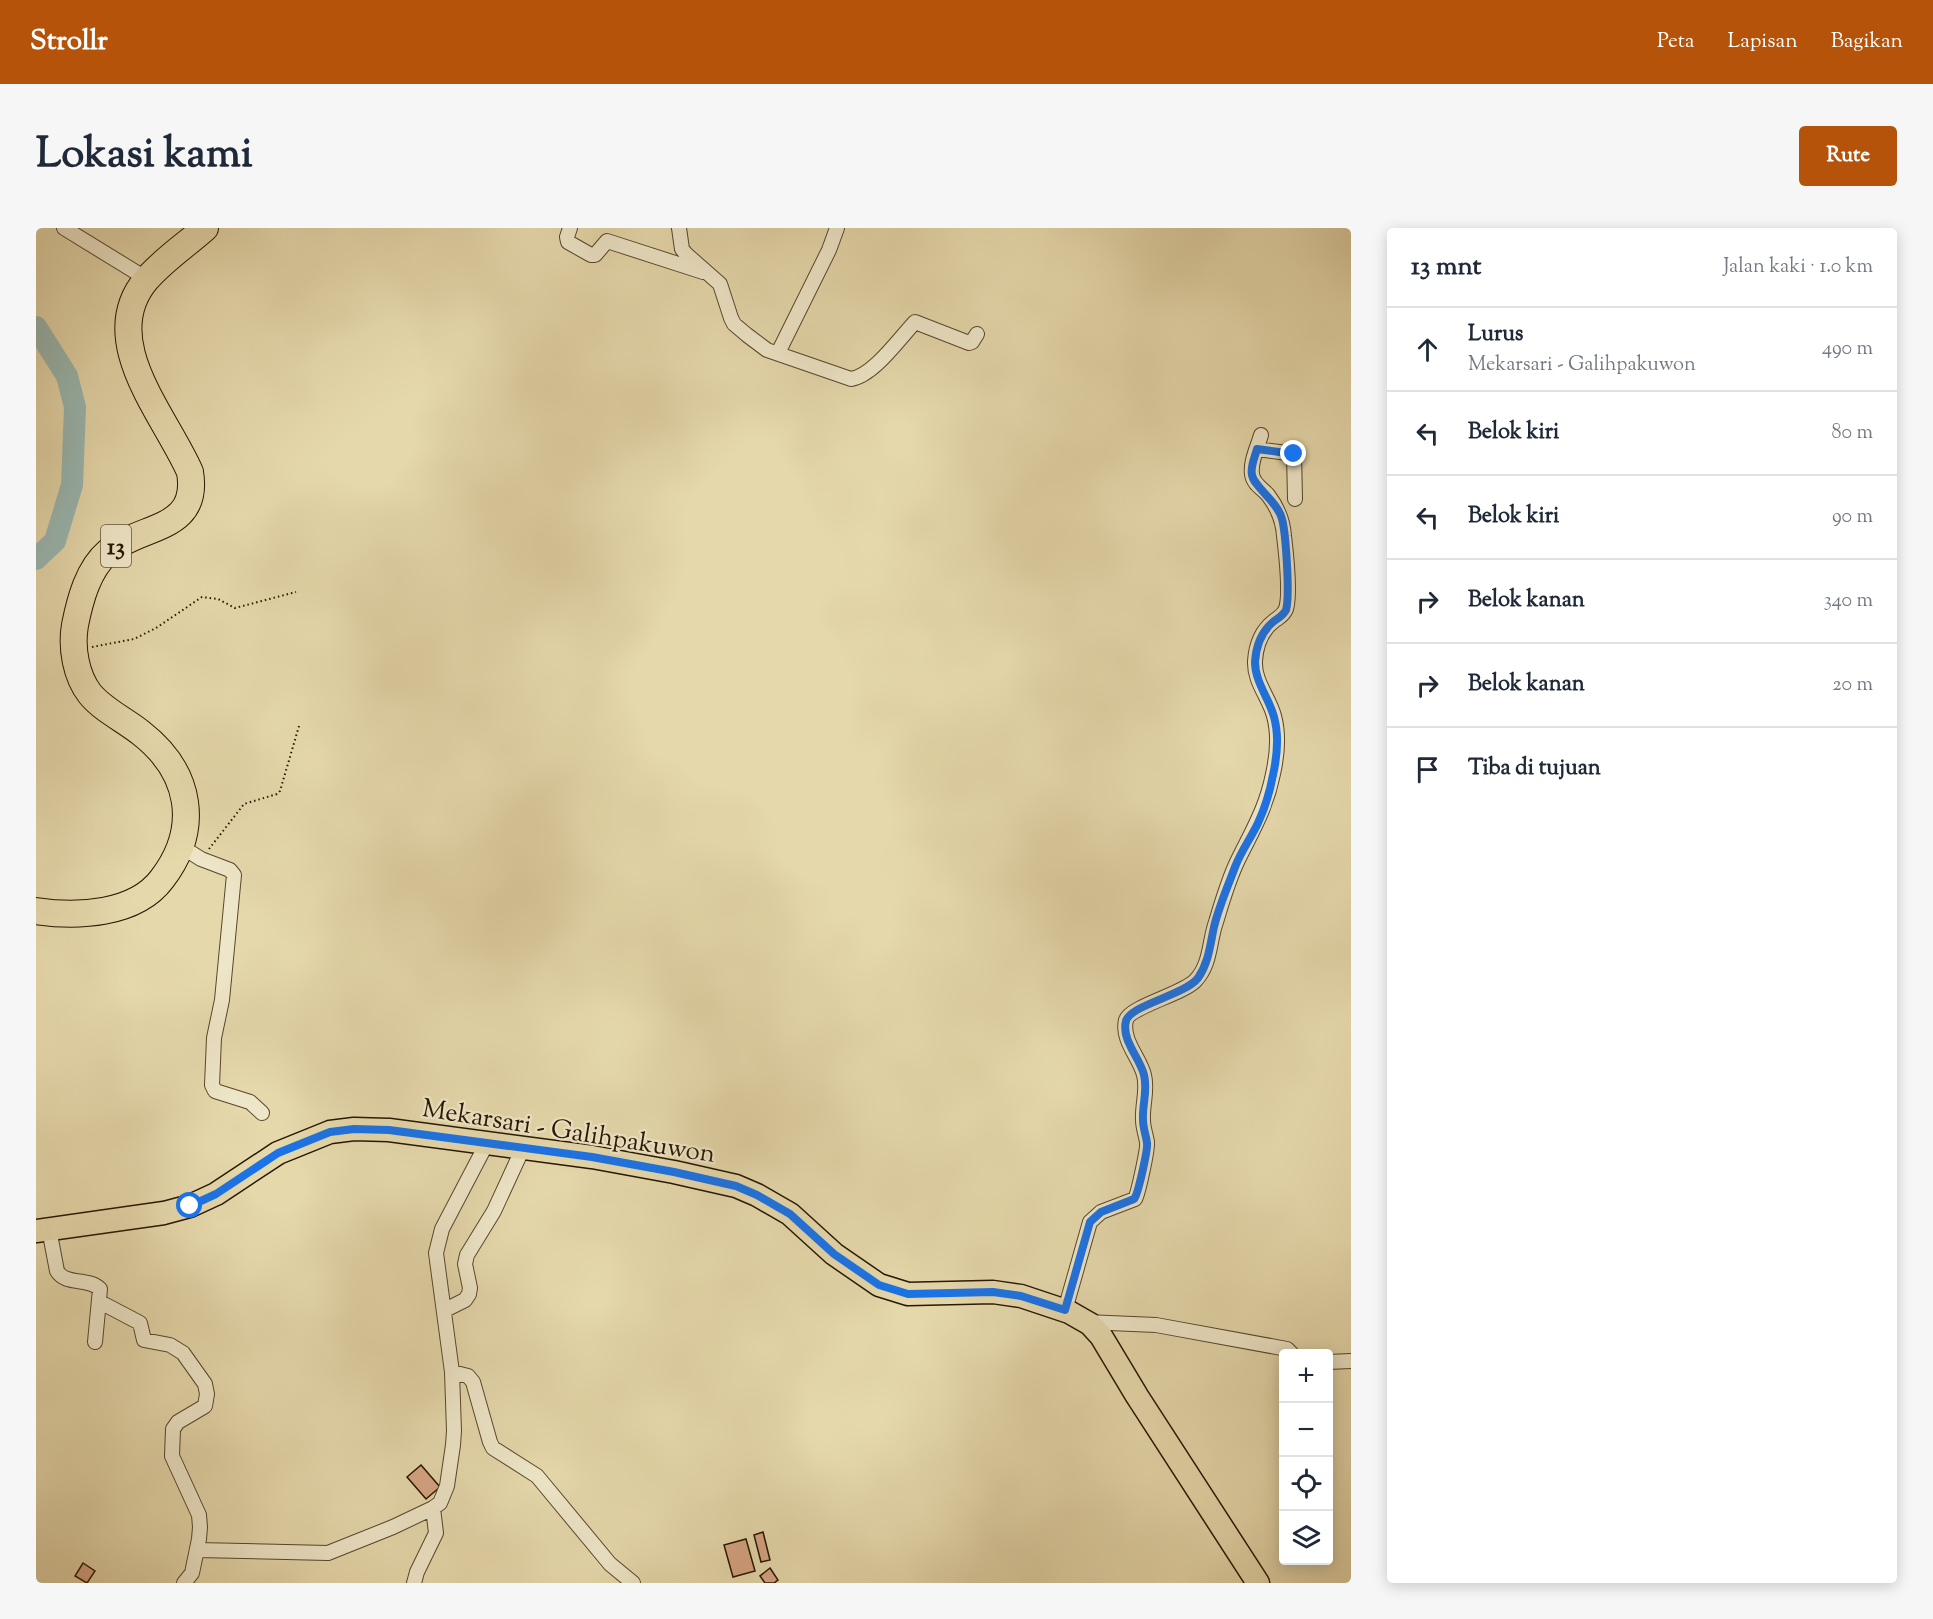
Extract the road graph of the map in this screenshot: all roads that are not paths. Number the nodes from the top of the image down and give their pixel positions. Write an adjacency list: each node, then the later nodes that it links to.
1 (64, 228): 7 (street)
2 (205, 228): 7 (highway, 13)
3 (570, 228): 6 (street)
4 (679, 228): 6 (street)
5 (837, 228): 9 (street)
6 (710, 274): 9 (street)
7 (147, 279): 13 (highway, 13)
8 (977, 334): 9 (street)
9 (778, 353)
10 (1262, 435): 11 (street)
11 (1257, 449): 12 (street); 21 (street)
12 (1295, 499)
13 (192, 853): 14 (highway, 13); 15 (street)
14 (36, 911)
15 (262, 1113)
16 (487, 1143): 17 (main road, Mekarsari - Galihpakuwon); 18 (main road, Mekarsari - Galihpakuwon); 20 (street)
17 (523, 1148): 20 (street); 21 (main road, Mekarsari - Galihpakuwon)
18 (42, 1230): 19 (street)
19 (100, 1302): 23 (street); 29 (street)
20 (445, 1310): 27 (street)
21 (1065, 1310): 22 (main road, Mekarsari - Galihpakuwon)
22 (1086, 1322): 24 (street); 33 (main road, Mekarsari - Galihpakuwon)
23 (95, 1342)
24 (1287, 1349)
25 (1351, 1361): 26 (street)
26 (1333, 1362)
27 (452, 1372): 28 (street); 32 (street)
28 (434, 1508): 29 (street); 31 (street)
29 (197, 1550): 30 (street)
30 (184, 1583)
31 (414, 1583)
32 (633, 1583)
33 (1258, 1583)

